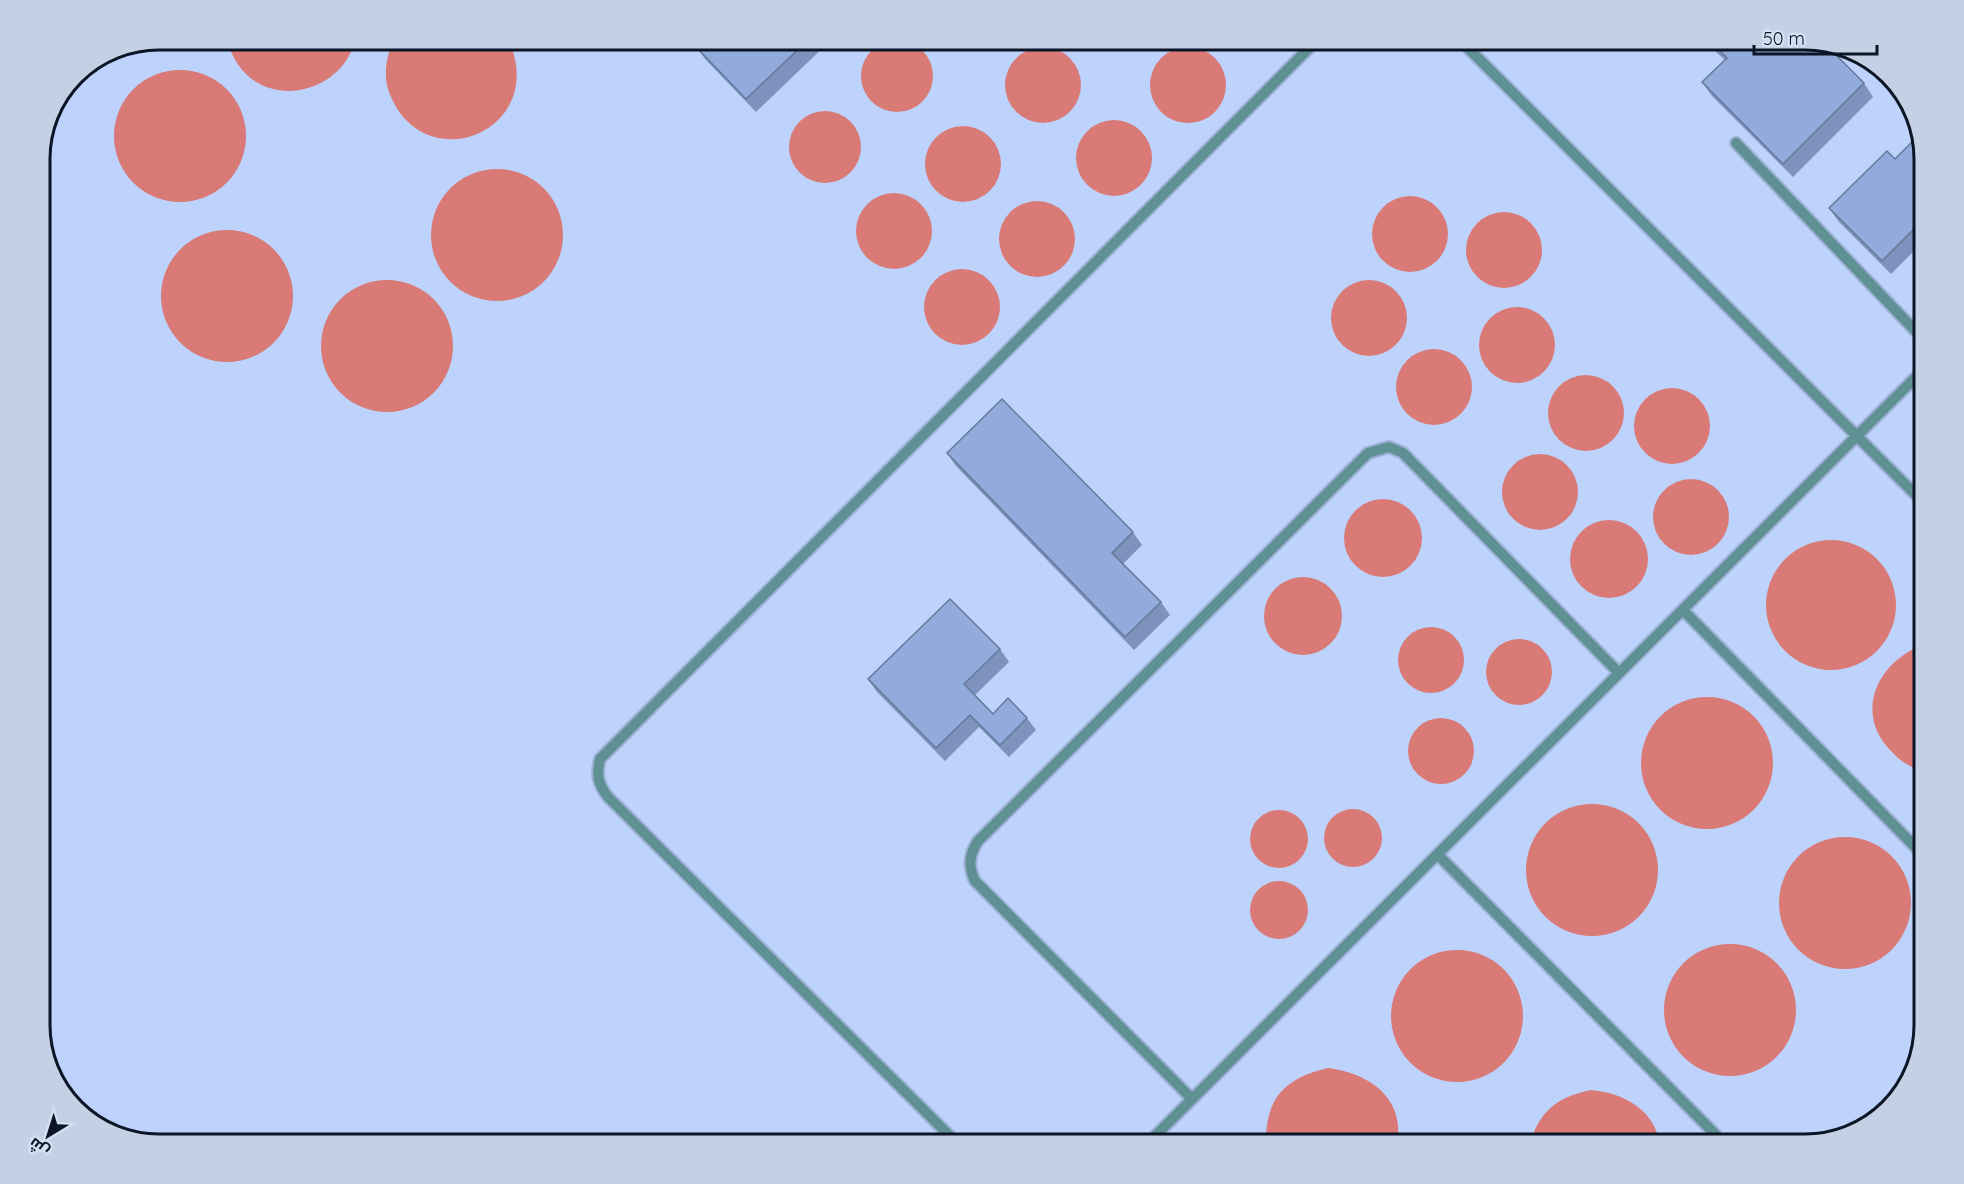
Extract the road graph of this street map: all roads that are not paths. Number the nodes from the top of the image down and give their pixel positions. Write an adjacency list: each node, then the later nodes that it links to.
1 (1307, 50): 13 (lane)
2 (1470, 50): 6 (lane)
3 (1737, 143): 4 (lane)
4 (1914, 329)
5 (1914, 380): 6 (lane)
6 (1859, 437): 7 (lane); 8 (lane)
7 (1914, 493)
8 (1684, 611): 9 (lane); 10 (lane)
9 (1619, 673): 11 (lane); 12 (lane)
10 (1914, 846)
11 (1438, 855): 12 (lane); 15 (lane)
12 (1192, 1099): 14 (lane)
13 (948, 1134)
14 (1157, 1134)
15 (1715, 1134)

